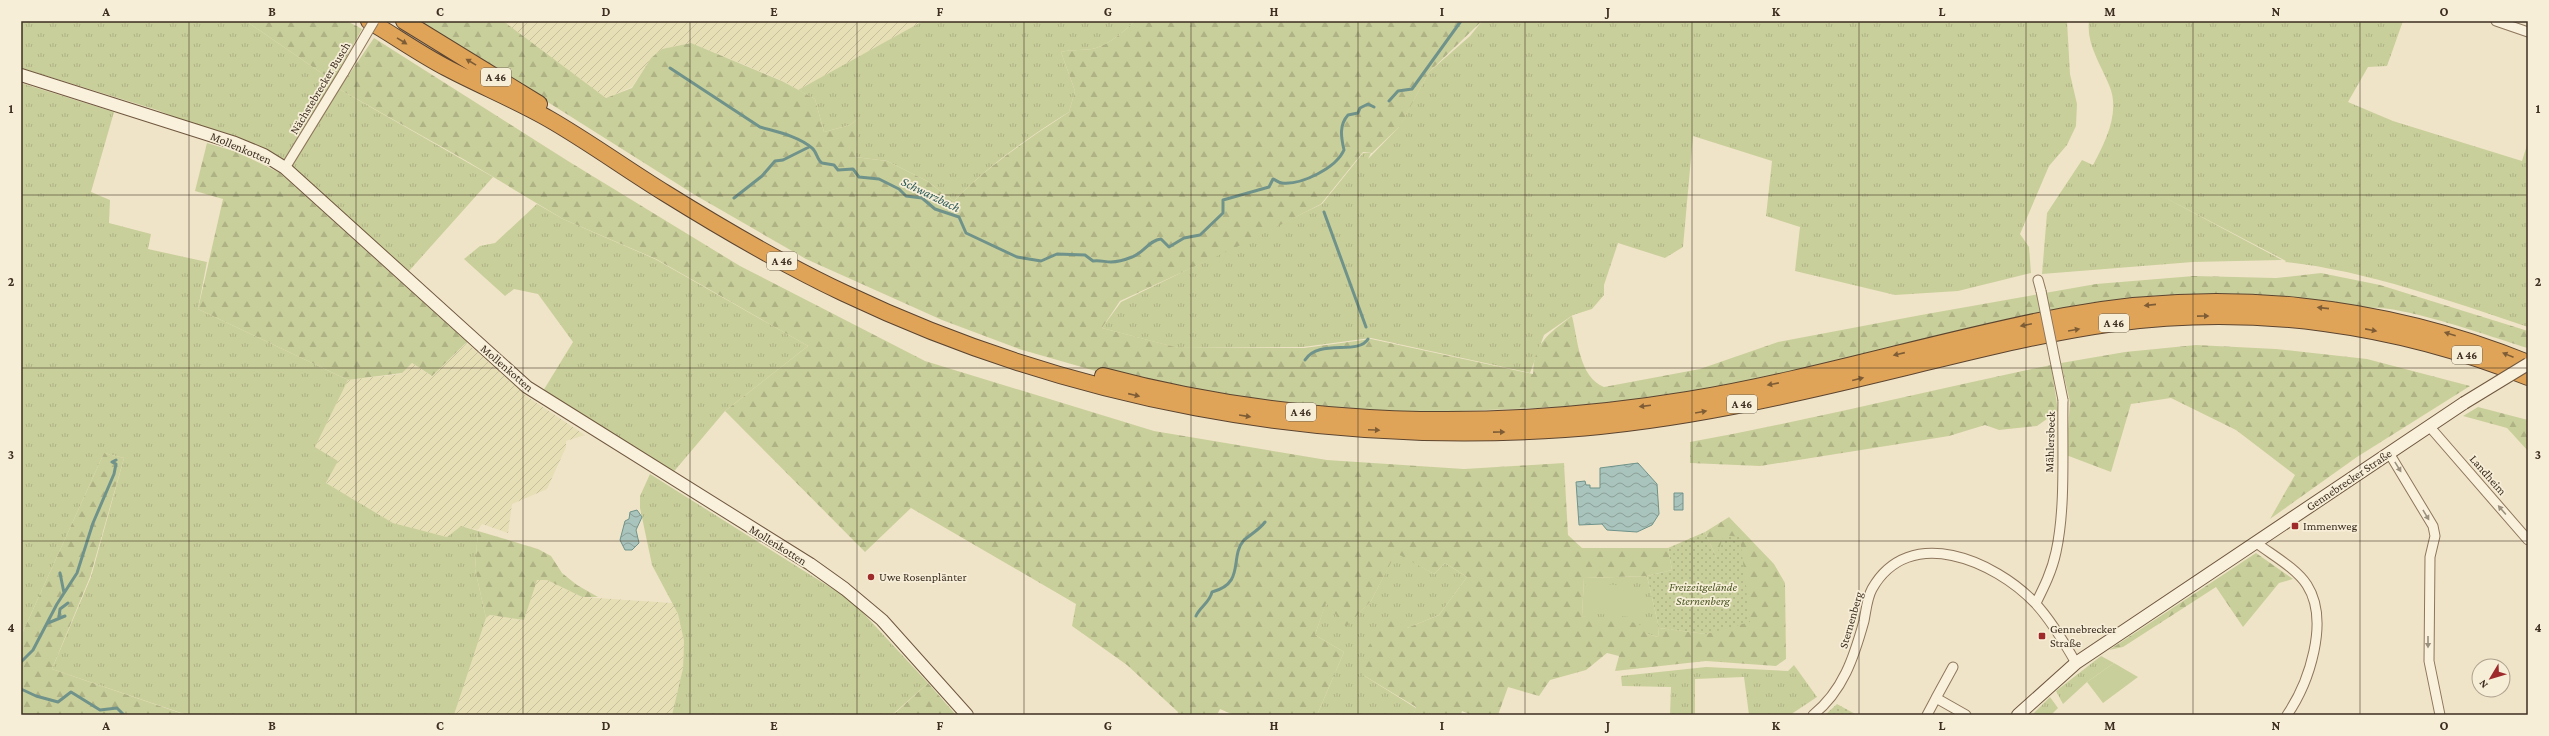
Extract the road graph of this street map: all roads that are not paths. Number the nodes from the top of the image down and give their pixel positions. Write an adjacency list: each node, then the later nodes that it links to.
1 (369, 21): 10 (highway, A 46, one-way to 10)
2 (374, 21): 7 (street, Nächstebrecker Busch, bridge)
3 (404, 21): 9 (highway, A 46, one-way to 3)
4 (2496, 21): 5 (street)
5 (2528, 32)
6 (21, 75): 7 (main road, Mollenkotten)
7 (285, 168): 19 (main road, Mollenkotten)
8 (2038, 280): 15 (street, Mählersbeck, bridge)
9 (2528, 363): 11 (main road, Gennebrecker Straße, bridge)
10 (2528, 377)
11 (2429, 426): 12 (main road, Gennebrecker Straße); 13 (street, Landheim, one-way to 11)
12 (2389, 453): 14 (main road, Gennebrecker Straße); 25 (street, one-way to 25)
13 (2528, 540)
14 (2255, 542): 16 (main road, Gennebrecker Straße); 24 (street)
15 (2036, 603): 16 (street, Sternenberg); 20 (street, Sternenberg)
16 (2076, 662): 23 (main road, Gennebrecker Straße)
17 (1953, 666): 18 (street)
18 (1936, 698): 21 (street); 22 (street)
19 (967, 715)
20 (1813, 715)
21 (1927, 715)
22 (1966, 715)
23 (2018, 715)
24 (2287, 715)
25 (2440, 715)

